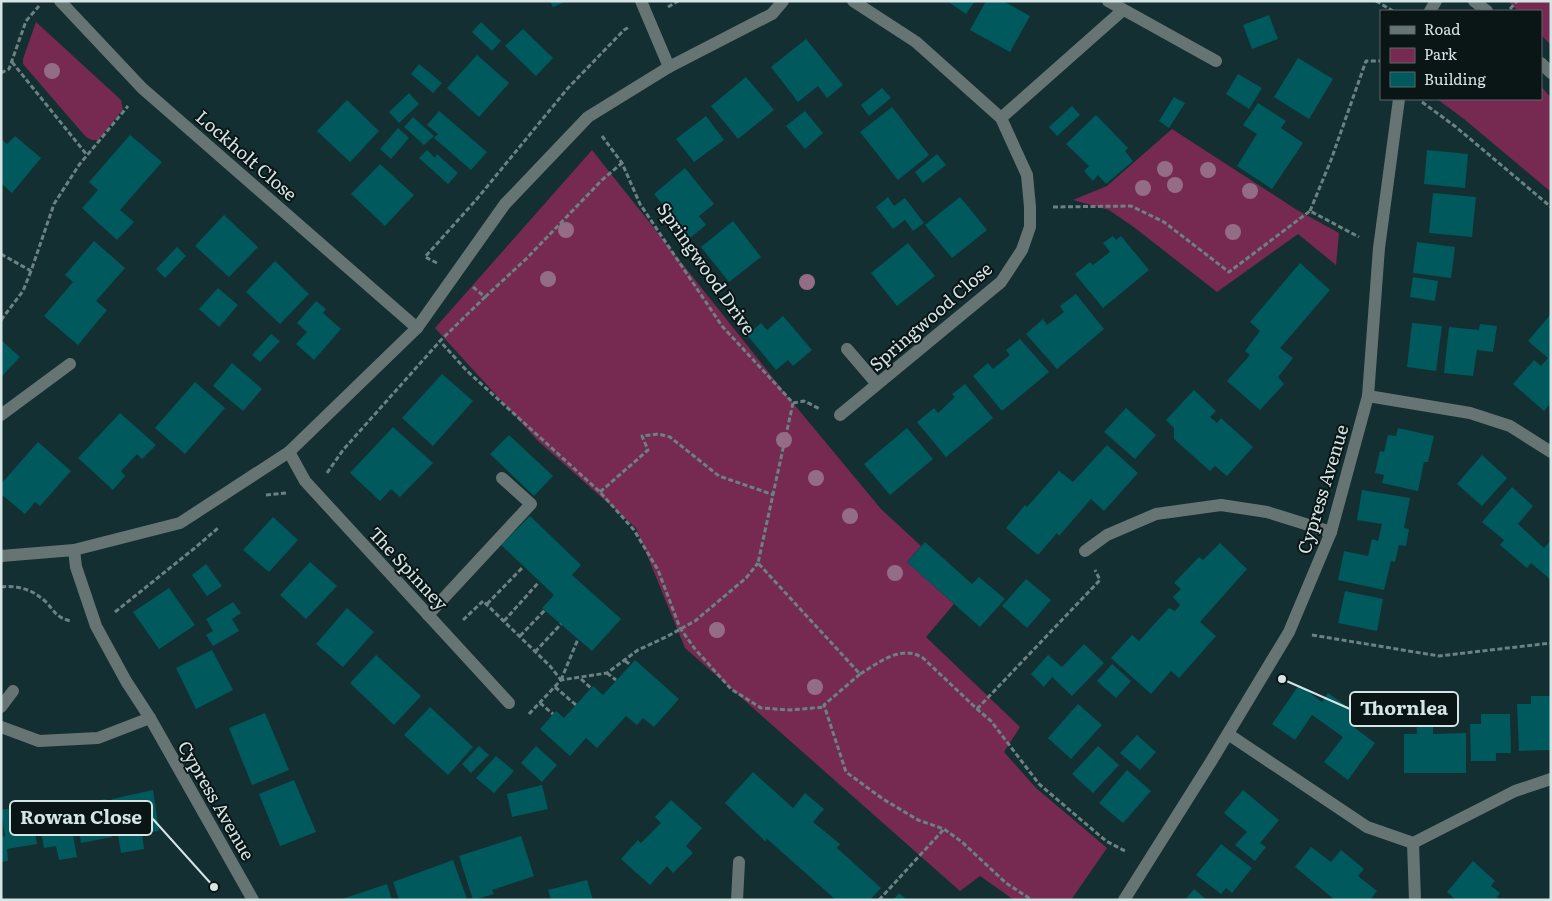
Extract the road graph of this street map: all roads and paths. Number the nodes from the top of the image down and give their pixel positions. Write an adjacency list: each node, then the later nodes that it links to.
1 (42, 1): 15 (path)
2 (60, 1): 20 (street, Lockholt Close)
3 (641, 1): 12 (street)
4 (783, 1): 17 (street)
5 (853, 1): 24 (street, Springwood Close)
6 (1108, 1): 9 (street)
7 (1376, 1): 10 (path)
8 (1474, 1): 11 (street)
9 (1123, 10): 13 (street); 24 (street)
10 (1391, 10)
11 (1486, 10)
12 (648, 18): 17 (street); 33 (path)
13 (1216, 61)
14 (1380, 61): 29 (path)
15 (12, 62): 18 (path); 25 (path)
16 (1542, 64): 19 (street)
17 (669, 67): 23 (street)
18 (1, 73)
19 (1551, 73)
20 (142, 88): 25 (path); 36 (street, Lockholt Close)
21 (1399, 100): 30 (street, Cypress Avenue)
22 (1418, 100): 28 (path)
23 (588, 117): 26 (path, Springwood Drive); 33 (street)
24 (1001, 118): 27 (street, Springwood Close)
25 (87, 156): 32 (path)
26 (622, 163): 34 (path); 47 (path, Springwood Drive)
27 (1030, 207): 29 (path); 39 (street, Springwood Close)
28 (1551, 207)
29 (1310, 211): 30 (path)
30 (1379, 248): 40 (street, Cypress Avenue)
31 (1, 254): 32 (path)
32 (30, 271): 35 (path)
33 (456, 273): 34 (path); 36 (street)
34 (485, 297): 46 (path)
35 (1, 320)
36 (417, 328): 43 (street)
37 (847, 349): 39 (street)
38 (70, 364): 41 (street)
39 (877, 384): 42 (street, Springwood Close)
40 (1368, 396): 44 (street); 48 (street, Cypress Avenue)
41 (1, 415)
42 (840, 415)
43 (289, 452): 49 (street); 59 (street, The Spinney)
44 (1551, 452)
45 (502, 478): 56 (street)
46 (600, 492): 47 (path); 63 (path)
47 (774, 495): 52 (path, Springwood Drive)
48 (1331, 532): 50 (street); 64 (street, Cypress Avenue)
49 (74, 550): 51 (street); 62 (street, Cypress Avenue)
50 (1085, 551): 84 (path)
51 (1, 556)
52 (758, 563): 63 (path); 72 (path)
53 (523, 567): 57 (path)
54 (539, 582): 60 (path)
55 (1, 586): 62 (path)
56 (440, 602): 57 (path); 59 (street)
57 (487, 604): 60 (path)
58 (545, 610): 65 (path)
59 (428, 615): 79 (street, The Spinney)
60 (504, 620): 65 (path)
61 (561, 624): 68 (path)
62 (96, 626): 86 (street, Cypress Avenue)
63 (680, 628): 69 (path); 83 (path)
64 (1289, 632): 67 (path); 88 (street, Cypress Avenue)
65 (520, 636): 68 (path)
66 (578, 639): 74 (path)
67 (1551, 643)
68 (535, 652): 74 (path)
69 (625, 661): 70 (path); 71 (path)
70 (631, 664)
71 (607, 673): 73 (path); 75 (path)
72 (860, 674): 83 (path); 84 (path)
73 (581, 678): 74 (path); 77 (path)
74 (561, 680): 76 (path)
75 (616, 680)
76 (554, 687): 80 (path); 81 (path)
77 (592, 688)
78 (13, 691): 82 (street)
79 (509, 703): 80 (path)
80 (540, 703): 85 (path)
81 (576, 705)
82 (1, 707)
83 (825, 708): 90 (path)
84 (976, 709): 93 (path)
85 (553, 714)
86 (150, 718): 87 (street); 94 (street, Cypress Avenue)
87 (1, 727)
88 (1228, 734): 91 (street); 93 (street, Cypress Avenue)
89 (1551, 780): 91 (street)
90 (944, 830): 96 (path); 97 (path)
91 (1413, 843): 99 (street)
92 (739, 862): 95 (street)
93 (1148, 862): 98 (street, Cypress Avenue)
94 (253, 900)
95 (737, 900)
96 (879, 900)
97 (1032, 900)
98 (1124, 900)
99 (1415, 900)

